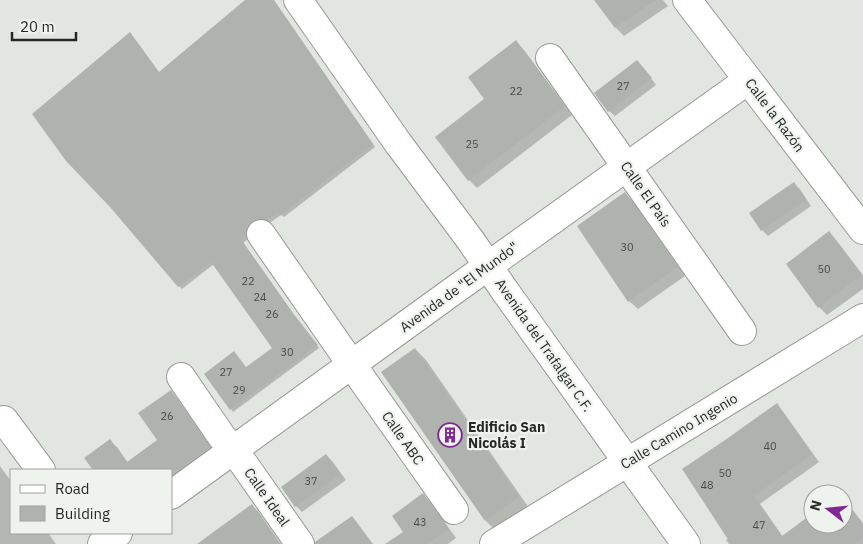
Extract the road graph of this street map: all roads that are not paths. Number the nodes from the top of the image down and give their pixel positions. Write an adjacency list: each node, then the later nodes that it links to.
1 (298, 0): 8 (street, Avenida del Trafalgar C.F.)
2 (687, 0): 4 (street, Calle la Razón)
3 (550, 58): 5 (street, Calle El País)
4 (748, 80): 5 (street, Avenida de "El Mundo"); 6 (street, Calle la Razón)
5 (627, 167): 8 (street, Avenida de "El Mundo"); 10 (street, Calle El País)
6 (863, 230)
7 (261, 234): 11 (street, Calle ABC)
8 (489, 266): 11 (street, Avenida de "El Mundo"); 15 (street, Avenida del Trafalgar C.F.)
9 (863, 318): 15 (street, Calle Camino Ingenio)
10 (742, 331)
11 (352, 365): 14 (street, Avenida de "El Mundo"); 18 (street, Calle ABC)
12 (181, 378): 14 (street, Calle Ideal)
13 (4, 420): 16 (street)
14 (234, 450): 17 (street, Avenida de "El Mundo"); 21 (street, Calle Ideal)
15 (627, 462): 22 (street, Calle Camino Ingenio); 23 (street, Avenida del Trafalgar C.F.)
16 (40, 469)
17 (172, 494)
18 (454, 510)
19 (117, 534): 20 (street)
20 (102, 544)
21 (300, 544)
22 (494, 544)
23 (686, 544)

